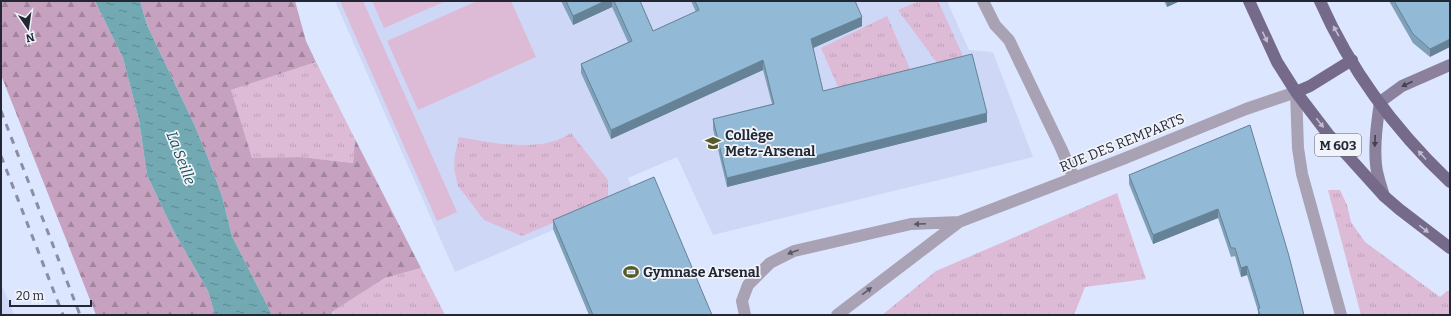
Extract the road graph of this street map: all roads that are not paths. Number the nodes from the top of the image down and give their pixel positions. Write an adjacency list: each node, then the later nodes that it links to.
1 (983, 1): 8 (street)
2 (1249, 1): 6 (main road, M 603, one-way to 6)
3 (1320, 1): 4 (main road, one-way to 3)
4 (1352, 60): 6 (main road); 7 (main road)
5 (1450, 65): 7 (street, one-way to 7)
6 (1296, 92): 8 (street, RUE DES REMPARTS); 10 (main road, M 603, one-way to 10); 15 (street)
7 (1380, 102): 9 (main road, one-way to 7); 10 (street, one-way to 10)
8 (1074, 178): 11 (street, RUE DES REMPARTS)
9 (1450, 182)
10 (1384, 196): 12 (main road, M 603, one-way to 12)
11 (959, 222): 13 (street, RUE DES REMPARTS, one-way to 13); 14 (street, RUE DES REMPARTS, one-way to 11)
12 (1450, 248)
13 (745, 315)
14 (837, 315)
15 (1341, 315)

